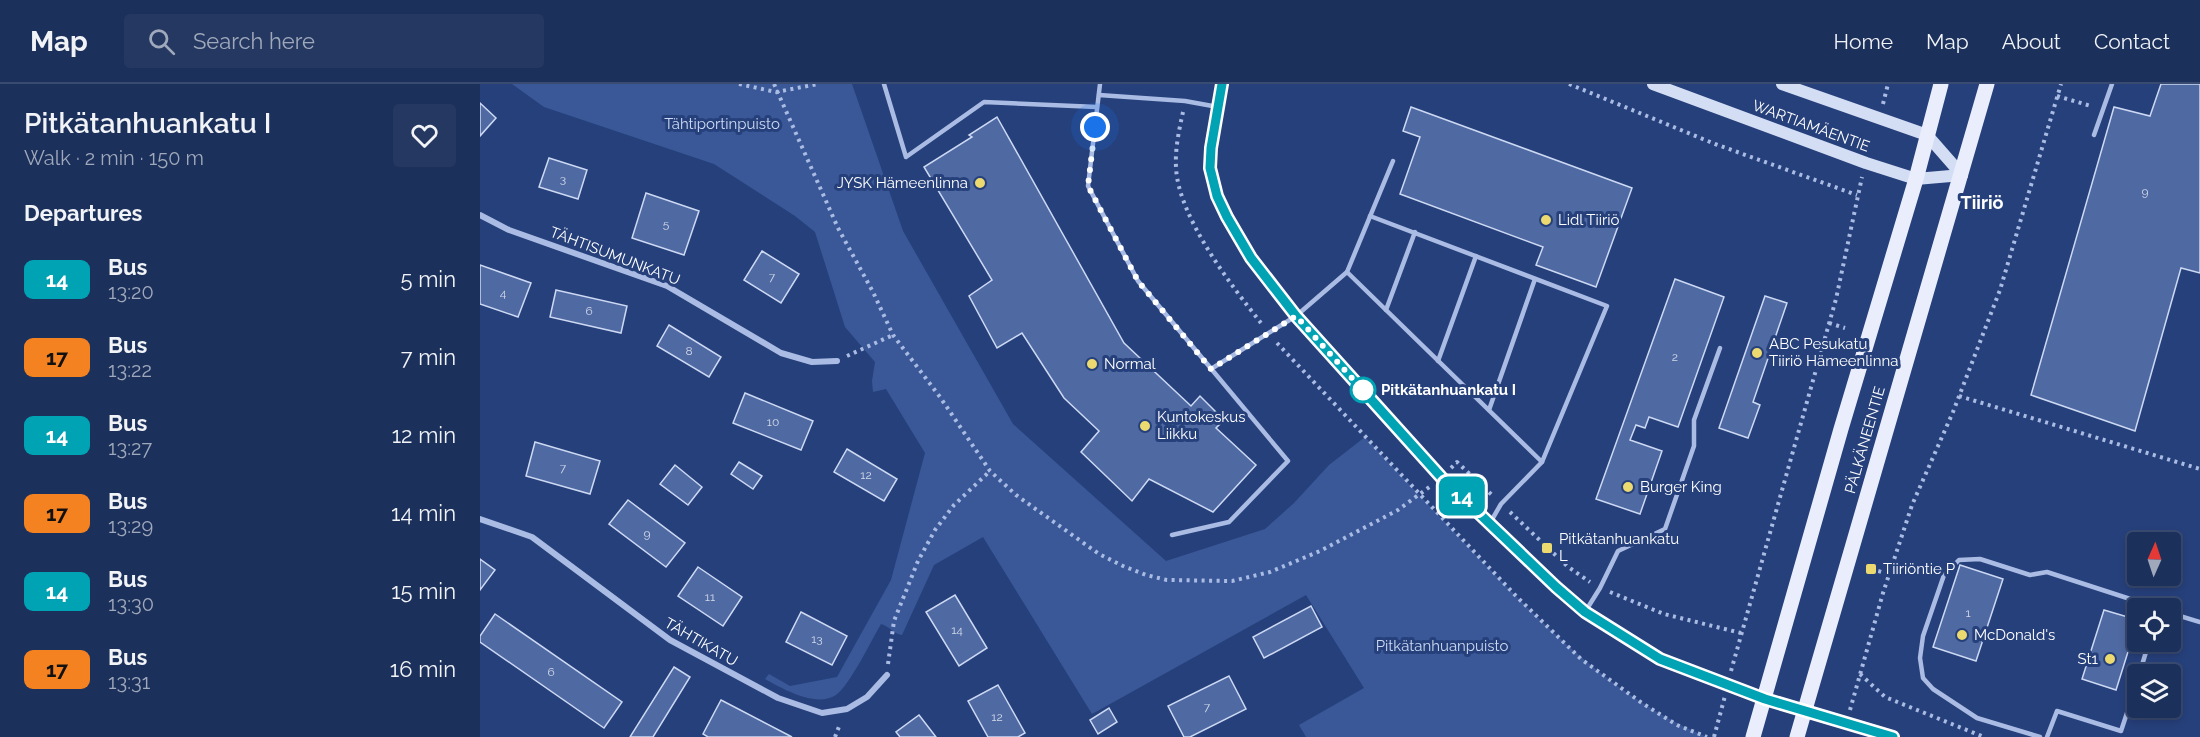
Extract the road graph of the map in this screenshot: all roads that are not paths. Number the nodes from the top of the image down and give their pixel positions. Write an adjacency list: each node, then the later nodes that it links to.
1 (884, 84): 10 (lane)
2 (1100, 84): 9 (lane)
3 (1222, 84): 11 (street)
4 (1653, 84): 16 (main road, WARTIAMÄENTIE)
5 (1782, 84): 12 (main road)
6 (1941, 84): 12 (main road, PÄLKÄNEENTIE)
7 (1987, 84): 15 (main road, PÄLKÄNEENTIE)
8 (2112, 84): 13 (lane)
9 (1099, 95): 10 (lane); 11 (lane)
10 (1097, 107): 28 (lane)
11 (1218, 107): 24 (street)
12 (1927, 135): 15 (main road); 16 (main road, PÄLKÄNEENTIE)
13 (2094, 135)
14 (1393, 160): 18 (lane)
15 (1962, 175): 16 (main road, WARTIAMÄENTIE); 40 (main road, PÄLKÄNEENTIE)
16 (1916, 179): 39 (main road, PÄLKÄNEENTIE)
17 (480, 215): 26 (street, TÄHTISUMUNKATU)
18 (1370, 216): 19 (lane); 21 (lane)
19 (1414, 232): 20 (lane); 23 (lane)
20 (1476, 256): 22 (lane); 27 (lane)
21 (1347, 272): 23 (lane); 24 (lane)
22 (1535, 279): 29 (lane); 30 (lane)
23 (1386, 310): 27 (lane)
24 (1296, 316): 28 (lane); 32 (street)
25 (1720, 348): 35 (lane)
26 (837, 361)
27 (1438, 361): 29 (lane)
28 (1211, 369): 33 (lane)
29 (1489, 410): 30 (lane)
30 (1542, 462): 32 (lane)
31 (480, 519): 38 (street, TÄHTIKATU)
32 (1491, 523): 35 (street)
33 (1172, 535)
34 (2127, 598): 45 (lane)
35 (1585, 612): 39 (street)
36 (2181, 616): 37 (lane)
37 (2200, 622)
38 (887, 675)
39 (1765, 699): 40 (street); 42 (main road, PÄLKÄNEENTIE)
40 (1805, 711): 43 (main road, PÄLKÄNEENTIE); 44 (street)
41 (2127, 713): 46 (lane)
42 (1753, 737)
43 (1797, 737)
44 (1893, 737)
45 (2040, 737)
46 (2047, 737)

